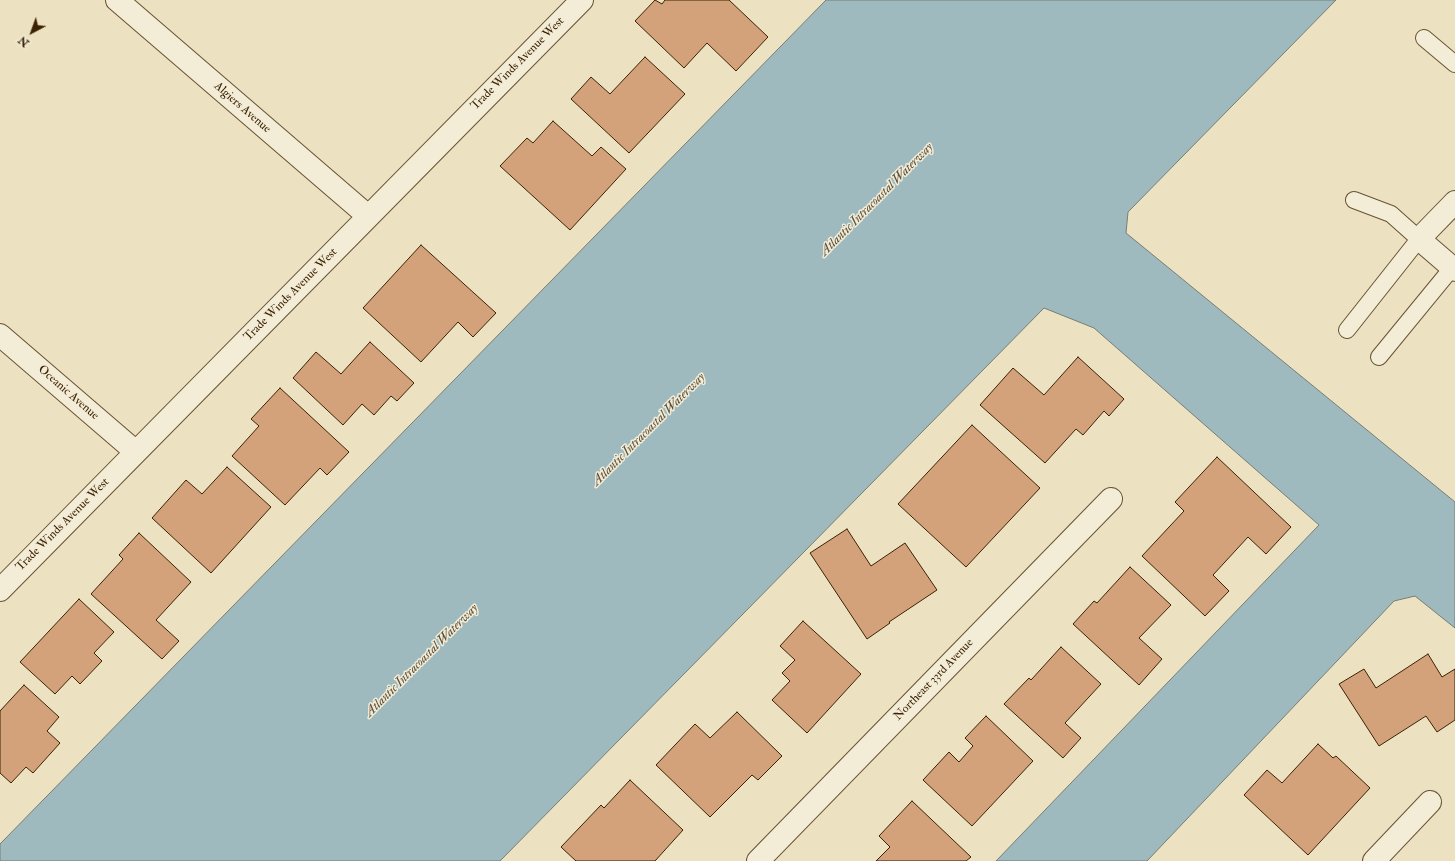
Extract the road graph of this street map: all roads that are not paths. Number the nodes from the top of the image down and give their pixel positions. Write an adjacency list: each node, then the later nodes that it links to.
1 (117, 0): 7 (street, Algiers Avenue)
2 (582, 0): 7 (street, Trade Winds Avenue West)
3 (1424, 38): 4 (lane)
4 (1455, 64)
5 (1354, 200): 8 (lane)
6 (1455, 202): 8 (street)
7 (368, 216): 13 (street, Trade Winds Avenue West)
8 (1419, 239): 9 (street); 10 (lane)
9 (1454, 269): 12 (lane)
10 (1347, 330)
11 (0, 335): 13 (street, Oceanic Avenue)
12 (1379, 357)
13 (136, 452): 15 (street, Trade Winds Avenue West)
14 (1111, 499): 17 (street, Northeast 33rd Avenue)
15 (0, 590)
16 (1430, 802): 18 (street)
17 (758, 861)
18 (1374, 861)

